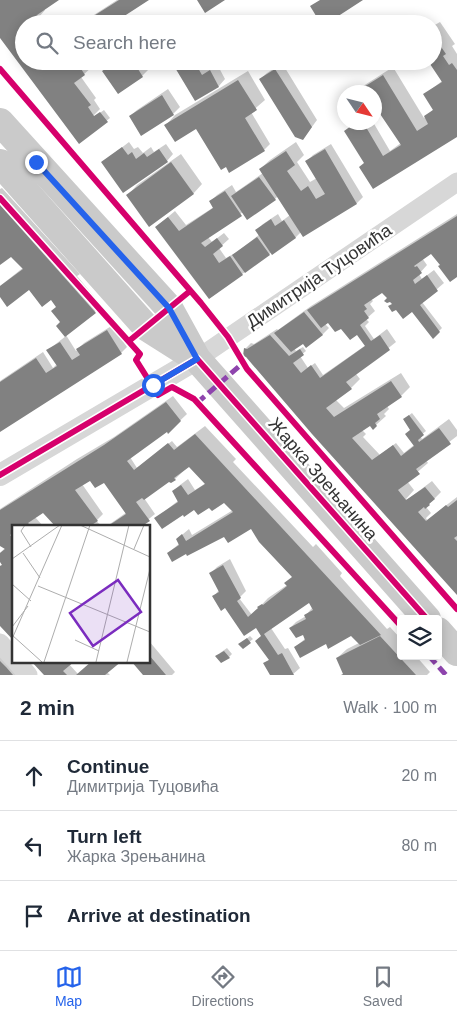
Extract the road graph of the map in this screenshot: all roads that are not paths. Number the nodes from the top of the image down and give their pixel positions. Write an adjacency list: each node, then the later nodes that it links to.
1 (0, 122): 4 (main road, Жарка Зрењанина)
2 (0, 163): 4 (main road, Жарка Зрењанина)
3 (457, 182): 4 (street, Димитрија Туцовића)
4 (197, 359): 5 (street, Димитрија Туцовића); 6 (main road, Жарка Зрењанина)
5 (0, 475)
6 (423, 615)
7 (442, 635): 9 (main road)
8 (0, 643): 10 (street)
9 (457, 652)
10 (12, 657)
11 (17, 662): 12 (street)
12 (28, 675)

